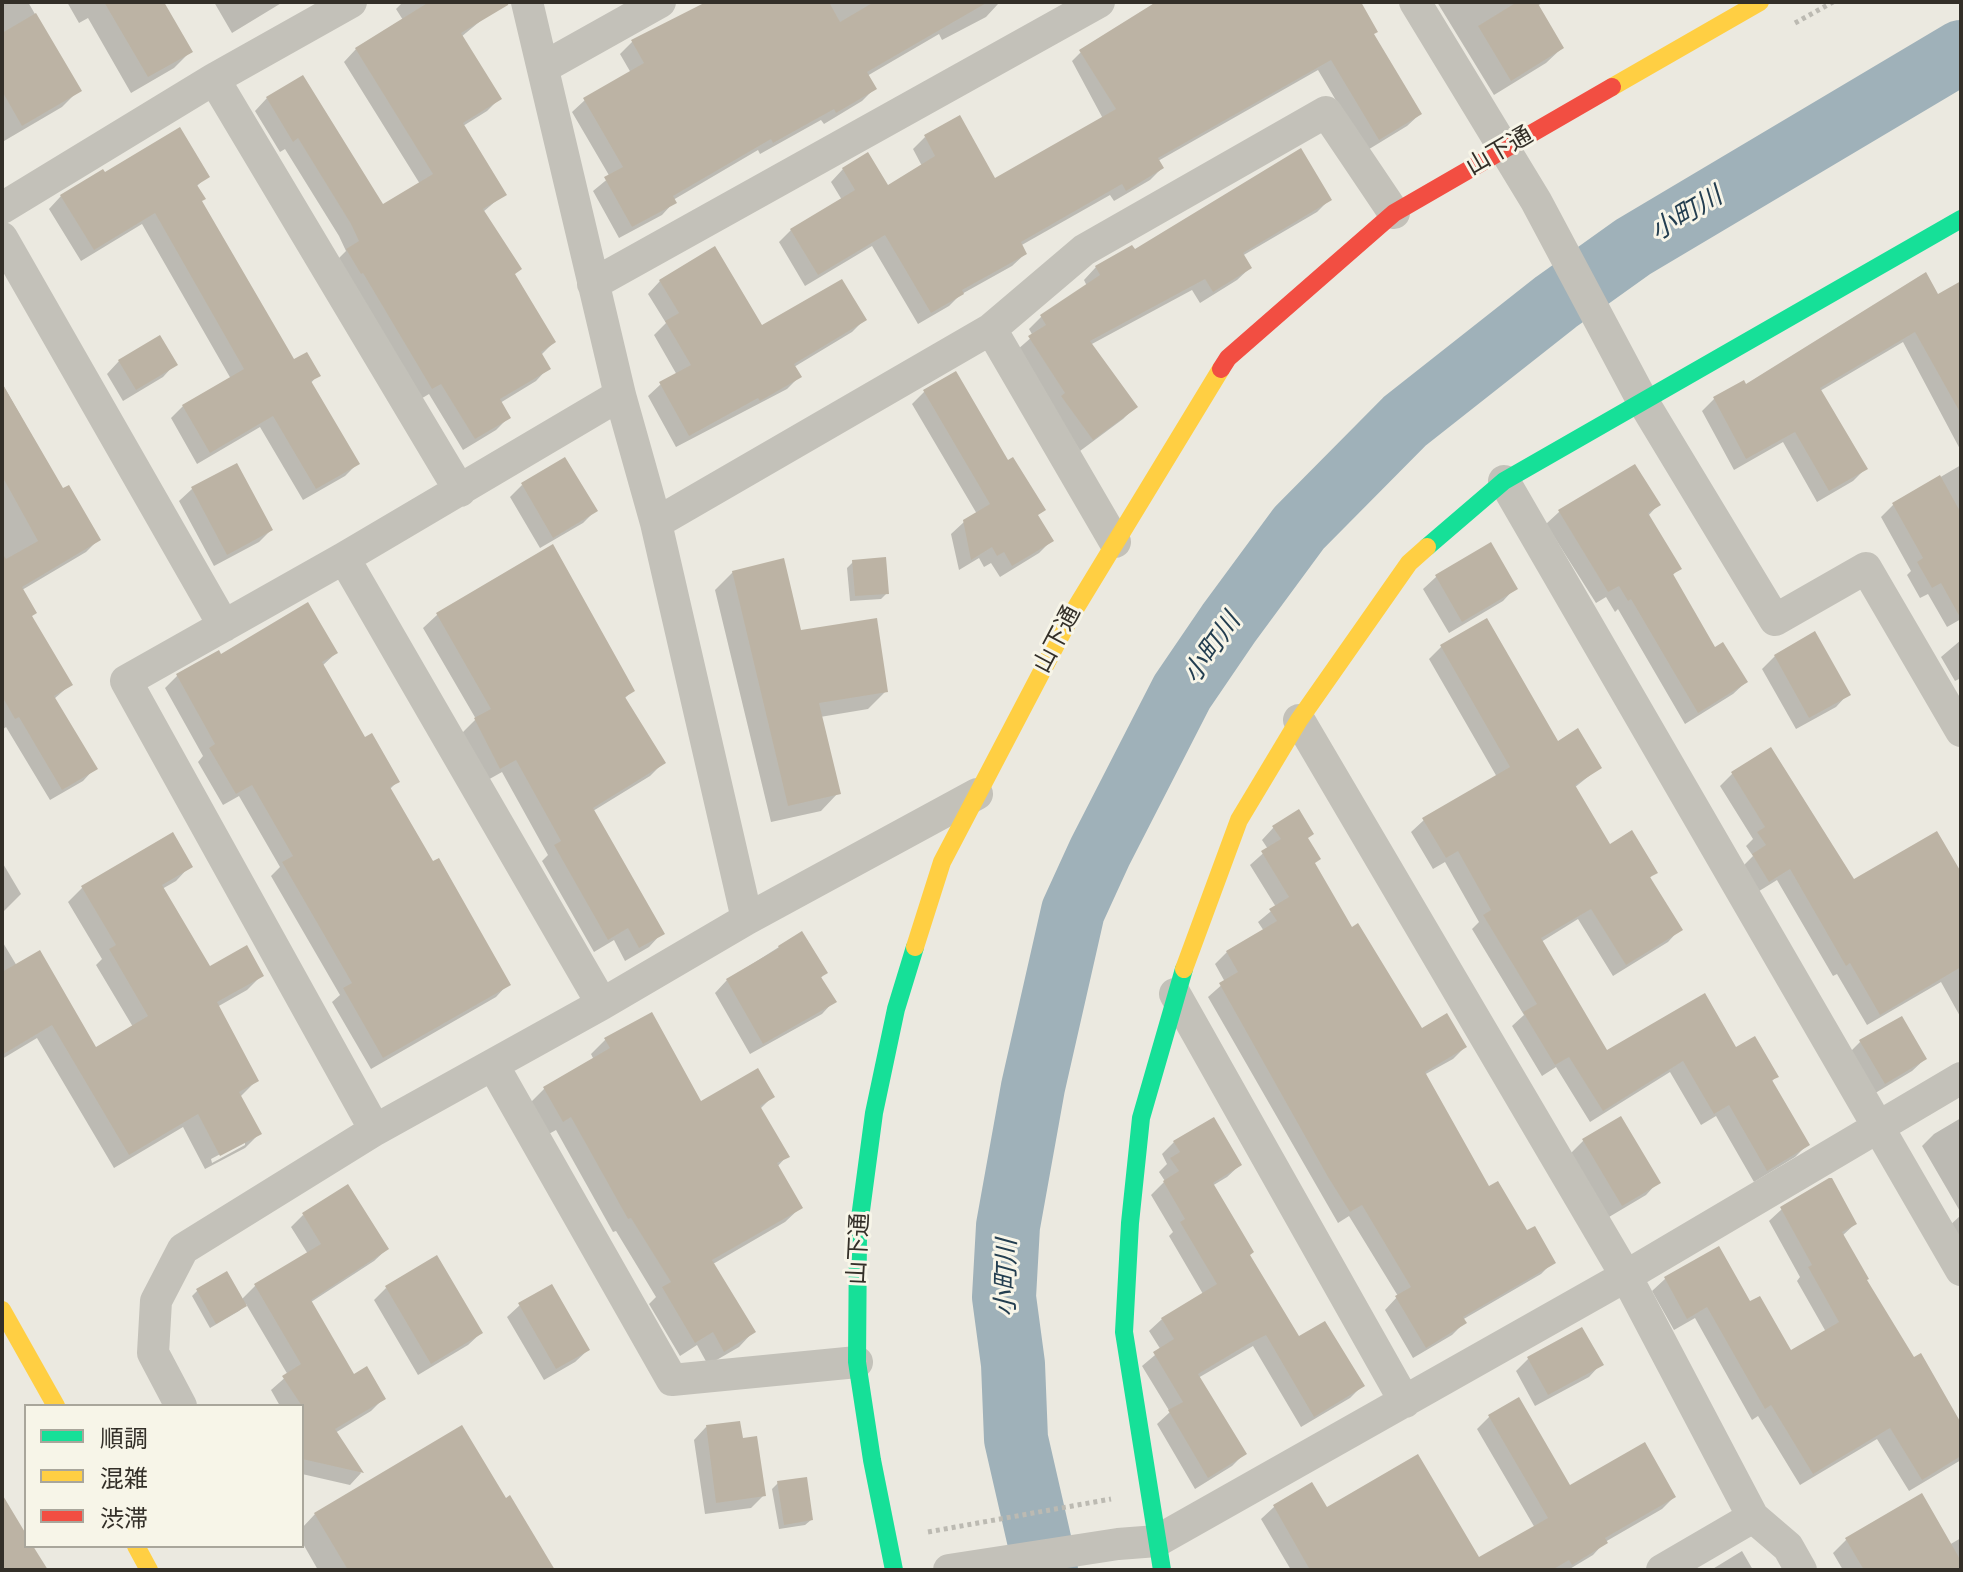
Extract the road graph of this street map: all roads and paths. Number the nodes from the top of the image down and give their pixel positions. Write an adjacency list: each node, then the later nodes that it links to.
1 (351, 2): 9 (street)
2 (527, 2): 8 (street)
3 (660, 2): 8 (street)
4 (1099, 2): 15 (street)
5 (1415, 2): 10 (street)
6 (1760, 2): 7 (street, 山下通)
7 (1712, 14): 10 (street, 山下通)
8 (544, 67): 15 (street)
9 (214, 79): 11 (street); 20 (street)
10 (1504, 150): 12 (street, 山下通); 18 (street)
11 (2, 208)
12 (1394, 213): 16 (street); 22 (street, 山下通)
13 (1961, 219): 18 (street)
14 (2, 238): 24 (street)
15 (593, 284): 17 (street)
16 (991, 329): 21 (street); 22 (street)
17 (620, 395): 20 (street); 21 (street)
18 (1642, 400): 19 (street); 26 (street)
19 (1504, 481): 25 (street); 33 (street)
20 (460, 491): 23 (street)
21 (656, 523): 28 (street)
22 (1115, 542): 27 (street, 山下通)
23 (344, 558): 24 (street); 30 (street)
24 (224, 626): 34 (street)
25 (1299, 720): 29 (street); 36 (street)
26 (1961, 731)
27 (977, 794): 28 (street); 38 (street, 山下通)
28 (747, 919): 30 (street)
29 (1175, 994): 39 (street); 45 (street)
30 (602, 1004): 31 (street)
31 (493, 1065): 34 (street); 38 (street)
32 (1961, 1078): 33 (street)
33 (1878, 1127): 35 (street); 36 (street)
34 (375, 1130): 41 (street)
35 (1961, 1270)
36 (1626, 1276): 39 (street); 43 (street)
37 (2, 1310): 40 (street)
38 (857, 1362): 46 (street, 山下通)
39 (1405, 1402): 45 (street)
40 (55, 1404)
41 (180, 1404)
42 (1109, 1499): 44 (path)
43 (1753, 1517): 48 (street); 49 (street)
44 (935, 1530)
45 (1160, 1555): 47 (street)
46 (894, 1570)
47 (949, 1570)
48 (1662, 1570)
49 (1801, 1570)

